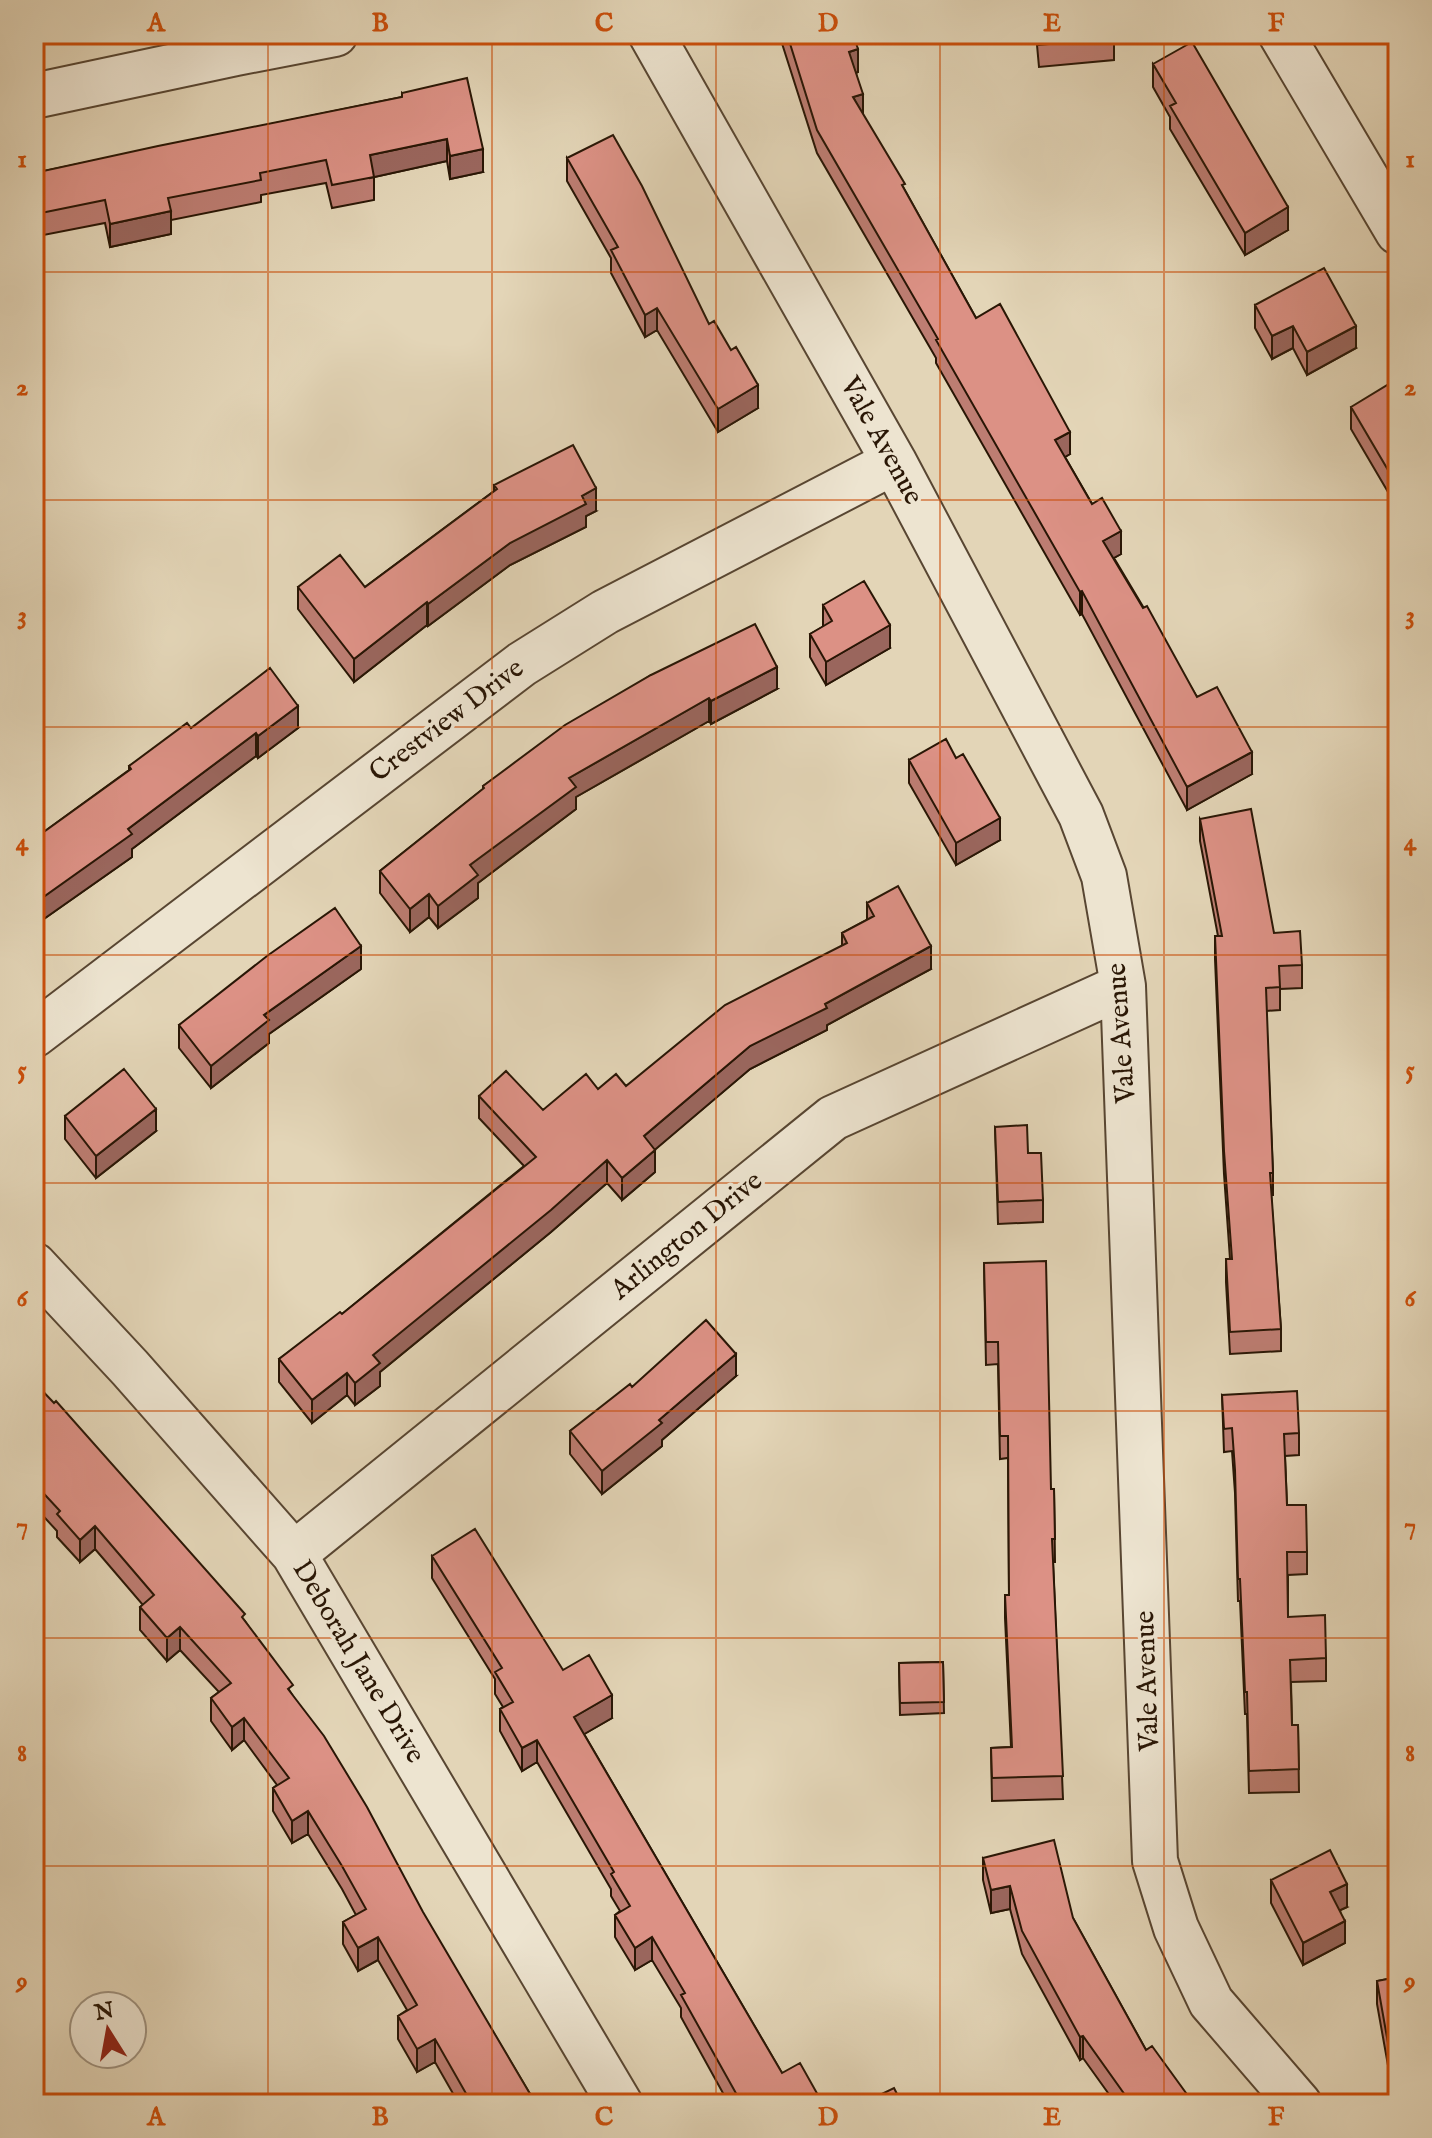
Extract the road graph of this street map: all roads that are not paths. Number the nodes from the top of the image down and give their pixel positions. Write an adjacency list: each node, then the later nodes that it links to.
1 (335, 34): 4 (street)
2 (651, 34): 7 (street, Vale Avenue)
3 (1281, 34): 6 (street)
4 (234, 43): 5 (street)
5 (34, 96)
6 (1398, 232)
7 (894, 462): 8 (street, Vale Avenue); 9 (street, Crestview Drive)
8 (1123, 986): 11 (street, Arlington Drive); 13 (street, Vale Avenue)
9 (34, 1035)
10 (34, 1265): 11 (street, Deborah Jane Drive)
11 (294, 1554): 12 (street, Deborah Jane Drive)
12 (620, 2104)
13 (1299, 2104)

